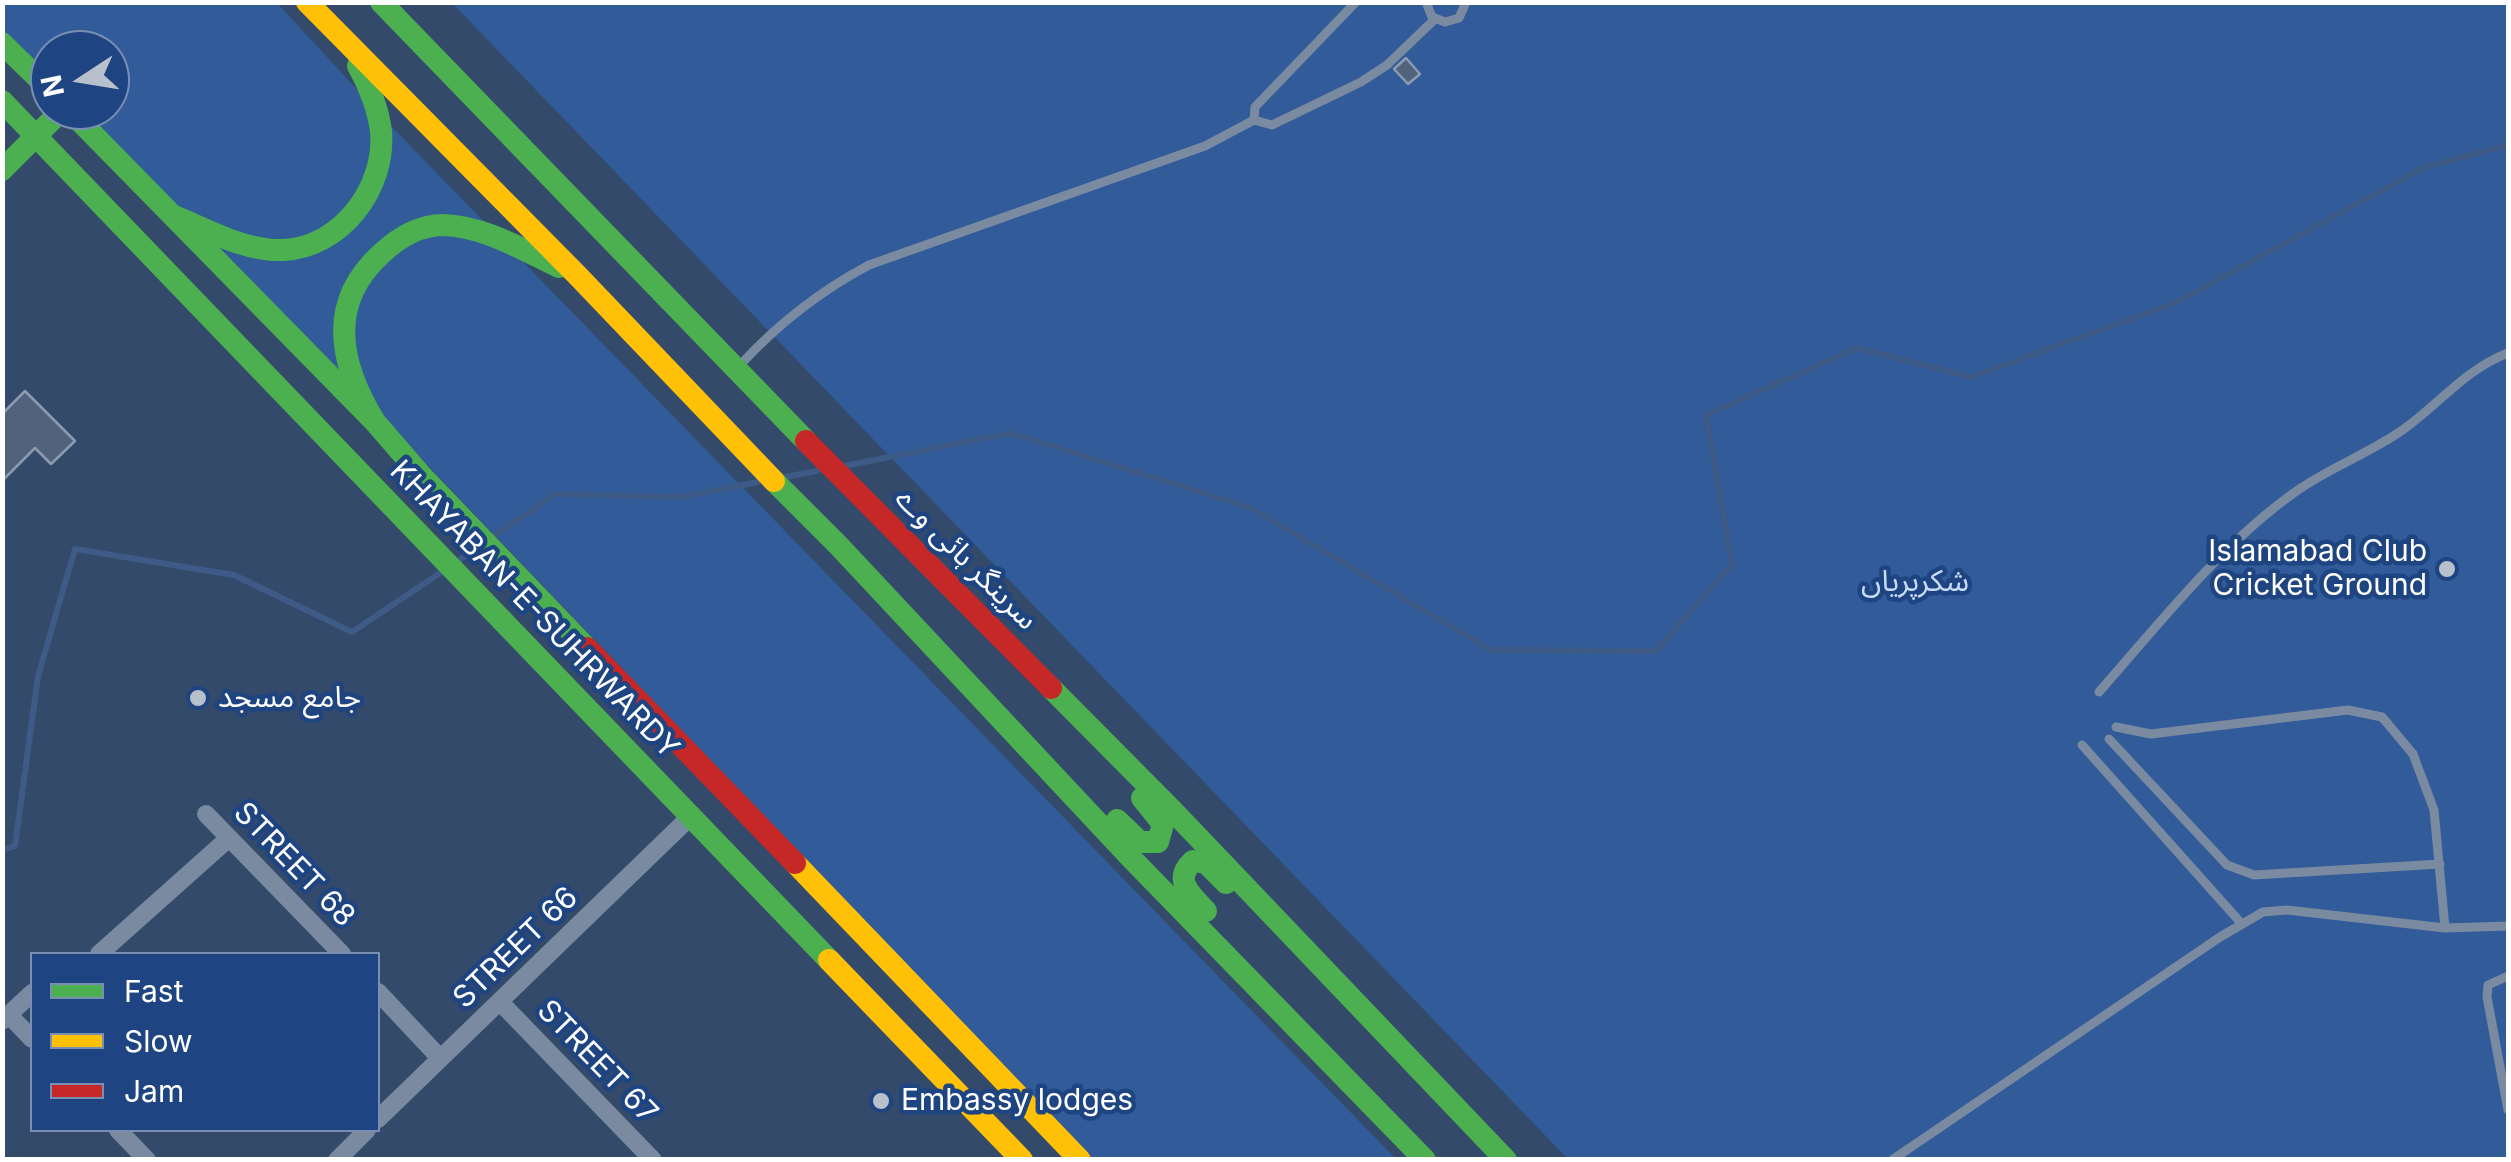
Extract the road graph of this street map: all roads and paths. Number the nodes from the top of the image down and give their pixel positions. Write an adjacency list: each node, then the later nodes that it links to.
1 (308, 2): 7 (main road)
2 (382, 2): 20 (main road, سرینگر ہائی وے)
3 (1356, 2): 12 (lane)
4 (1426, 2): 6 (lane)
5 (1466, 2): 6 (lane)
6 (1435, 18): 12 (lane)
7 (343, 40): 17 (main road); 18 (main road)
8 (2, 42): 9 (main road)
9 (30, 70)
10 (30, 96): 11 (main road)
11 (6, 112): 15 (main road, KHAYABAN-E-SUHRWARDY)
12 (1254, 120): 20 (lane)
13 (43, 130): 15 (main road)
14 (86, 130): 17 (main road, KHAYABAN-E-SUHRWARDY)
15 (36, 136): 16 (main road); 25 (main road, KHAYABAN-E-SUHRWARDY)
16 (2, 170)
17 (174, 216): 21 (main road, KHAYABAN-E-SUHRWARDY)
18 (577, 274): 21 (main road); 23 (main road)
19 (2508, 353): 26 (lane)
20 (736, 369): 22 (main road, سرینگر ہائی وے)
21 (376, 422): 24 (main road, KHAYABAN-E-SUHRWARDY)
22 (907, 541): 23 (main road); 48 (main road, سرینگر ہائی وے)
23 (893, 605): 51 (main road)
24 (558, 618): 25 (main road); 56 (main road, KHAYABAN-E-SUHRWARDY)
25 (529, 646): 31 (main road, KHAYABAN-E-SUHRWARDY)
26 (2099, 692)
27 (2116, 727): 33 (lane)
28 (2109, 739): 33 (lane)
29 (2082, 744): 34 (lane)
30 (206, 814): 32 (street, STREET 68)
31 (692, 816): 42 (street, STREET 66); 55 (main road, KHAYABAN-E-SUHRWARDY)
32 (229, 838): 37 (street); 38 (street, STREET 68)
33 (2440, 864): 36 (lane)
34 (2242, 923): 36 (lane); 58 (lane)
35 (2508, 926): 36 (lane)
36 (2445, 928)
37 (101, 952)
38 (340, 952)
39 (2508, 976): 46 (lane)
40 (30, 994): 43 (street)
41 (380, 994): 45 (street)
42 (501, 1003): 45 (street, STREET 66); 54 (street, STREET 67)
43 (6, 1018): 44 (street)
44 (30, 1038)
45 (439, 1056): 47 (street, STREET 66)
46 (2508, 1110)
47 (380, 1117)
48 (1480, 1131): 51 (main road); 57 (main road, سرینگر ہائی وے)
49 (120, 1132): 52 (street)
50 (365, 1132): 53 (street)
51 (1416, 1151)
52 (147, 1160)
53 (338, 1160)
54 (653, 1160)
55 (1022, 1160)
56 (1080, 1160)
57 (1506, 1160)
58 (1892, 1160)

